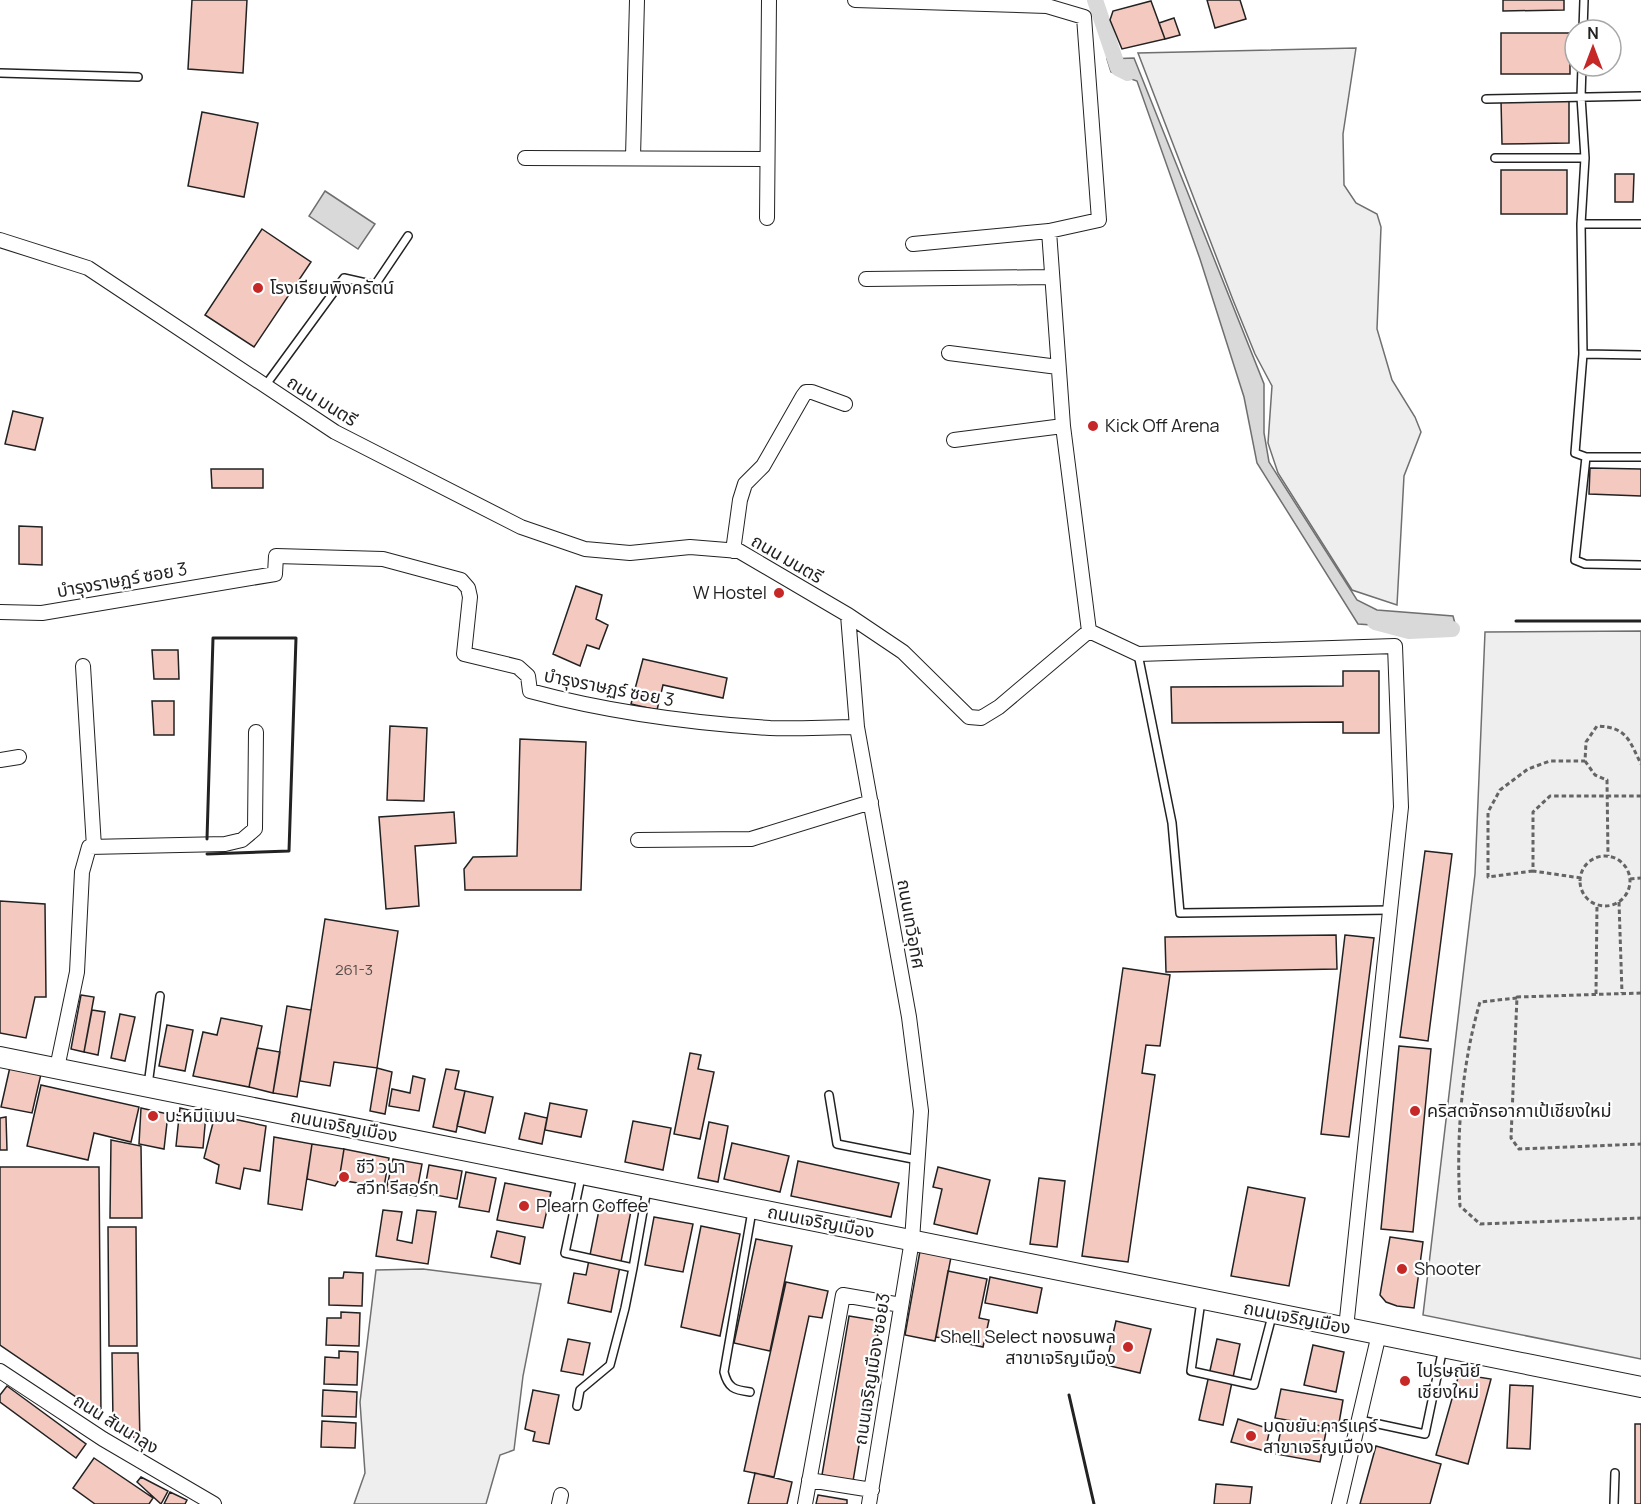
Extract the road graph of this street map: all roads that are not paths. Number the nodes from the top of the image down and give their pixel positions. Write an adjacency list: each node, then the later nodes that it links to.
1 (637, 0): 15 (street)
2 (769, 0): 18 (street)
3 (855, 0): 5 (street)
4 (1584, 0): 7 (lane)
5 (898, 1): 6 (street)
6 (1017, 2): 22 (street)
7 (1583, 18)
8 (0, 73): 9 (lane)
9 (138, 77)
10 (1582, 78): 12 (lane)
11 (1641, 96): 12 (lane)
12 (1581, 97): 13 (lane); 17 (lane)
13 (1486, 99)
14 (525, 158): 15 (street)
15 (633, 158): 18 (street)
16 (1495, 158): 17 (lane)
17 (1585, 158): 20 (lane)
18 (767, 159): 19 (street)
19 (767, 218)
20 (1581, 224): 21 (lane); 29 (lane)
21 (1641, 224)
22 (1049, 231): 25 (street); 26 (street)
23 (408, 236): 32 (lane)
24 (0, 240): 32 (street, ถนน มนตรี)
25 (913, 244)
26 (1052, 277): 27 (street); 31 (street)
27 (866, 279)
28 (949, 353): 31 (street)
29 (1582, 354): 30 (lane); 36 (lane)
30 (1641, 356)
31 (1058, 367): 34 (street)
32 (265, 386): 38 (street, ถนน มนตรี)
33 (845, 404): 38 (street)
34 (1063, 426): 35 (street); 42 (street)
35 (954, 440)
36 (1586, 457): 37 (lane); 39 (lane)
37 (1641, 457)
38 (733, 551): 41 (street, ถนน มนตรี)
39 (1641, 565)
40 (0, 612): 45 (street, บำรุงราษฏร์ ซอย 3)
41 (848, 615): 42 (street, ถนน มนตรี); 45 (street, ถนนเทวีอุทิศ)
42 (1089, 632): 43 (street)
43 (1138, 654): 52 (lane); 52 (street)
44 (83, 666): 51 (street)
45 (857, 727): 49 (street, ถนนเทวีอุทิศ)
46 (256, 732): 51 (street)
47 (19, 757): 48 (street)
48 (0, 760)
49 (871, 802): 50 (street); 58 (street, ถนนเทวีอุทิศ)
50 (638, 840)
51 (94, 847): 55 (street)
52 (1390, 910): 67 (street)
53 (160, 996): 56 (lane)
54 (0, 1056): 55 (main road, ถนนเจริญเมือง)
55 (57, 1068): 56 (main road, ถนนเจริญเมือง)
56 (148, 1086): 59 (main road, ถนนเจริญเมือง)
57 (829, 1095): 58 (lane)
58 (919, 1160): 62 (street, ถนนเทวีอุทิศ)
59 (582, 1174): 60 (main road, ถนนเจริญเมือง); 63 (lane)
60 (647, 1187): 61 (main road, ถนนเจริญเมือง); 63 (lane)
61 (752, 1208): 62 (main road, ถนนเจริญเมือง); 72 (lane)
62 (912, 1240): 64 (main road, ถนนเจริญเมือง); 65 (street, ถนนเจริญเมือง ซอย3)
63 (633, 1268): 73 (lane)
64 (1201, 1299): 66 (main road, ถนนเจริญเมือง); 66 (lane)
65 (901, 1305): 76 (street); 77 (street, ถนนเจริญเมือง ซอย3)
66 (1273, 1313): 67 (main road, ถนนเจริญเมือง)
67 (1346, 1328): 68 (main road, ถนนเจริญเมือง)
68 (1379, 1334): 69 (main road, ถนนเจริญเมือง); 74 (street)
69 (1443, 1347): 71 (main road, ถนนเจริญเมือง); 74 (lane)
70 (0, 1371): 78 (street, ถนน สันนาลุง)
71 (1641, 1387)
72 (750, 1392)
73 (577, 1406)
74 (1360, 1420): 80 (street)
75 (1615, 1473): 81 (lane)
76 (809, 1480): 77 (street); 79 (street)
77 (870, 1497)
78 (214, 1504)
79 (805, 1504)
80 (1339, 1504)
81 (1614, 1504)

